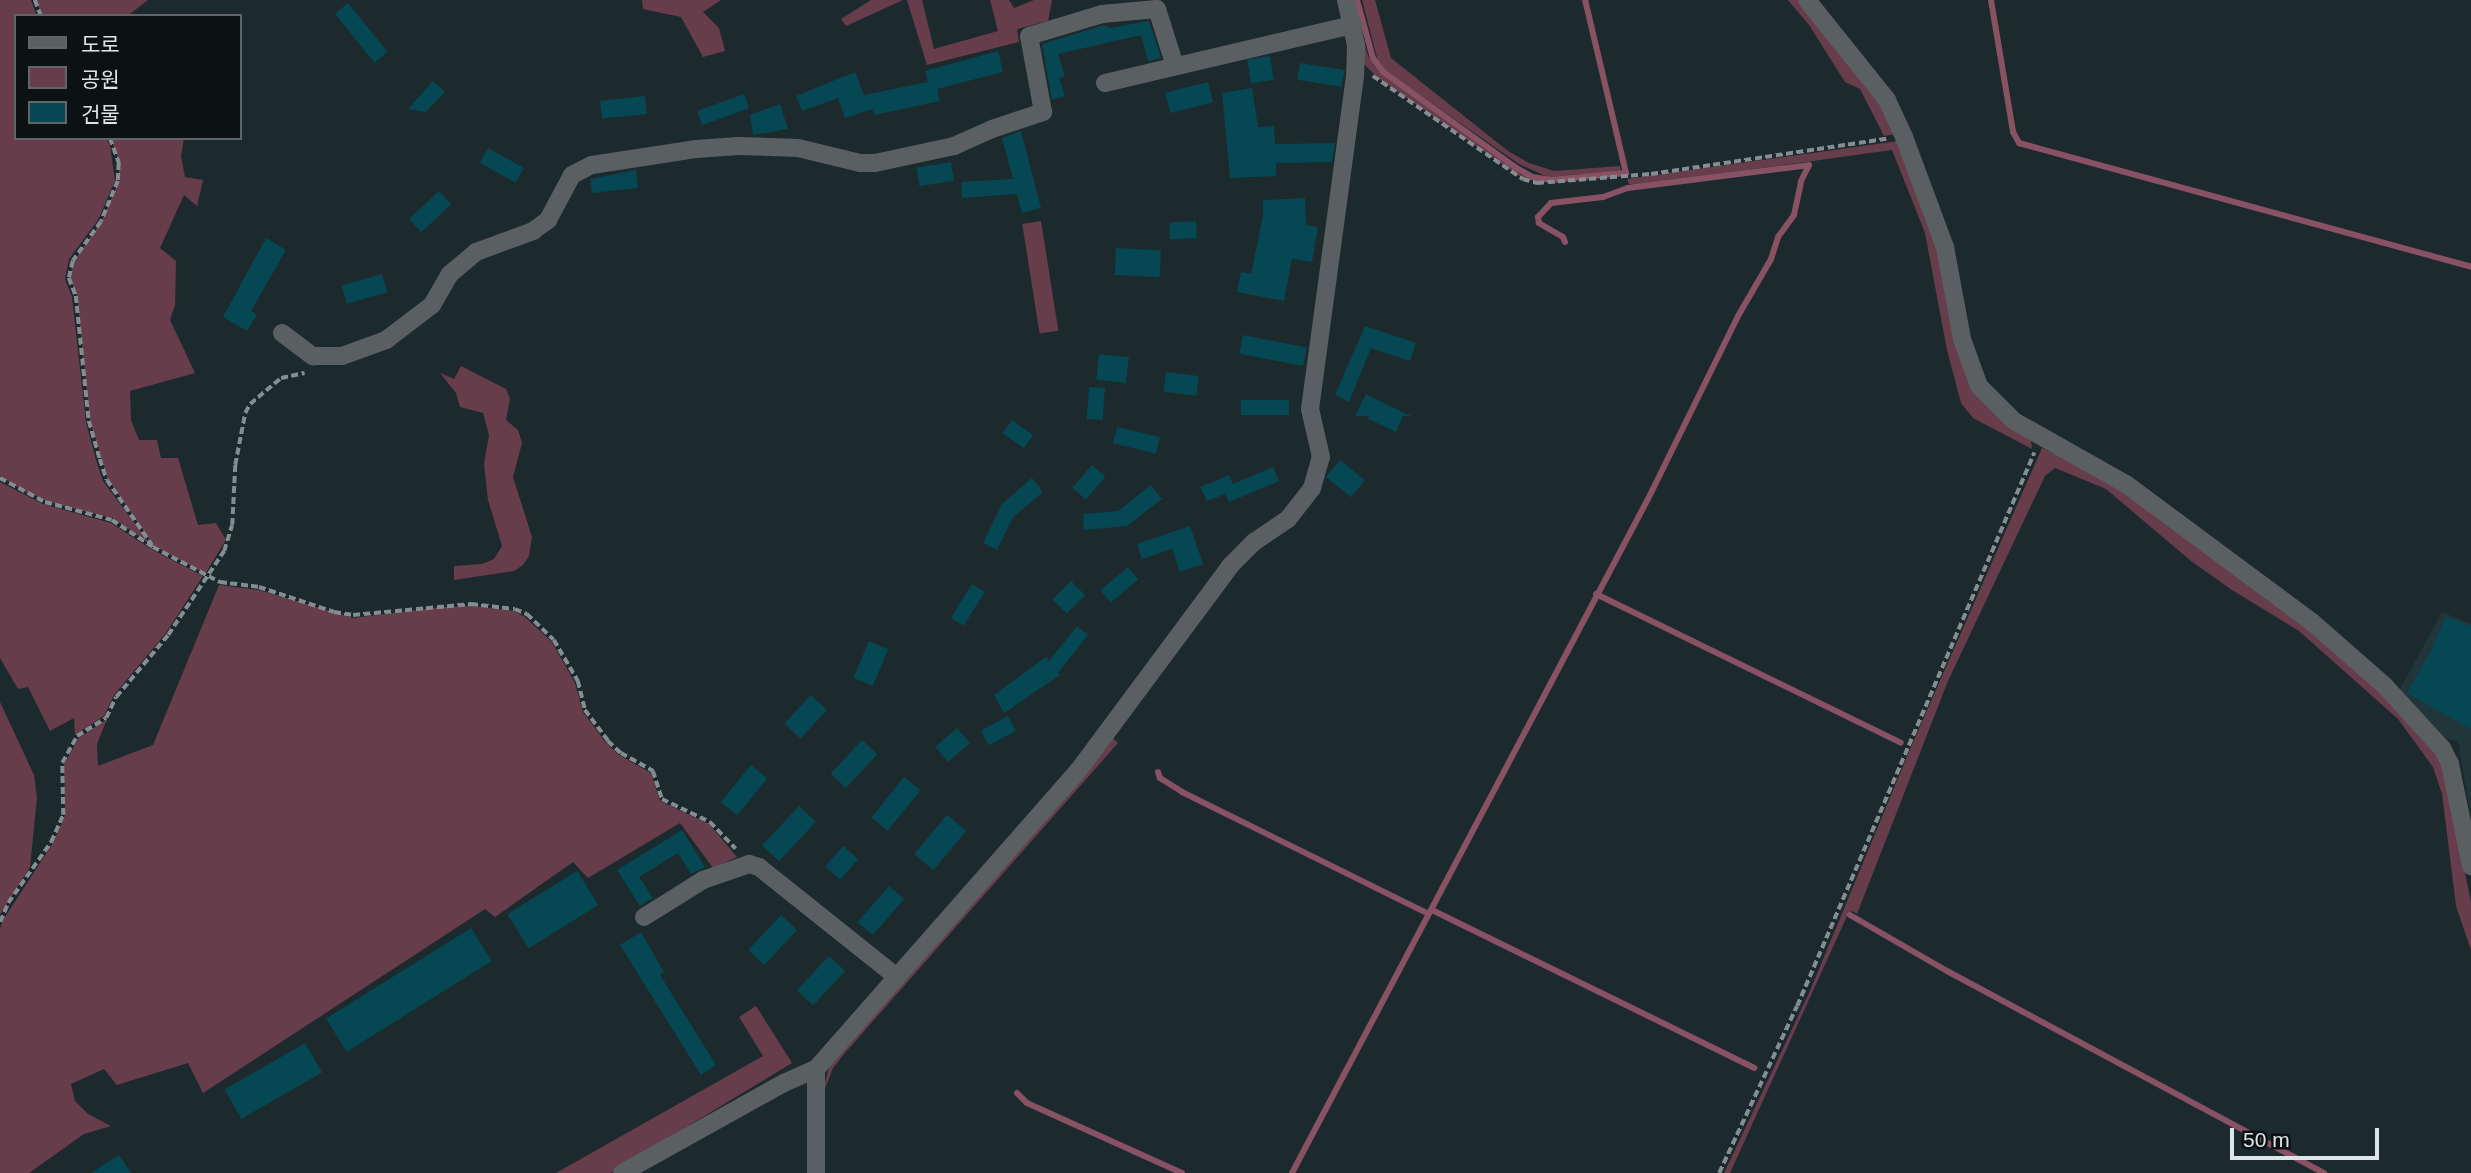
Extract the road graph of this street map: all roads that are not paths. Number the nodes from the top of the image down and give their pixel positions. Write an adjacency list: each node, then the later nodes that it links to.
1 (1346, 0): 3 (street)
2 (1807, 0): 7 (street)
3 (1353, 25): 4 (street); 9 (street)
4 (1175, 66): 5 (street); 6 (street)
5 (1105, 83)
6 (282, 333)
7 (2471, 866)
8 (645, 917): 9 (street)
9 (897, 978): 10 (street)
10 (816, 1069): 11 (street); 12 (street)
11 (622, 1173)
12 (816, 1173)

